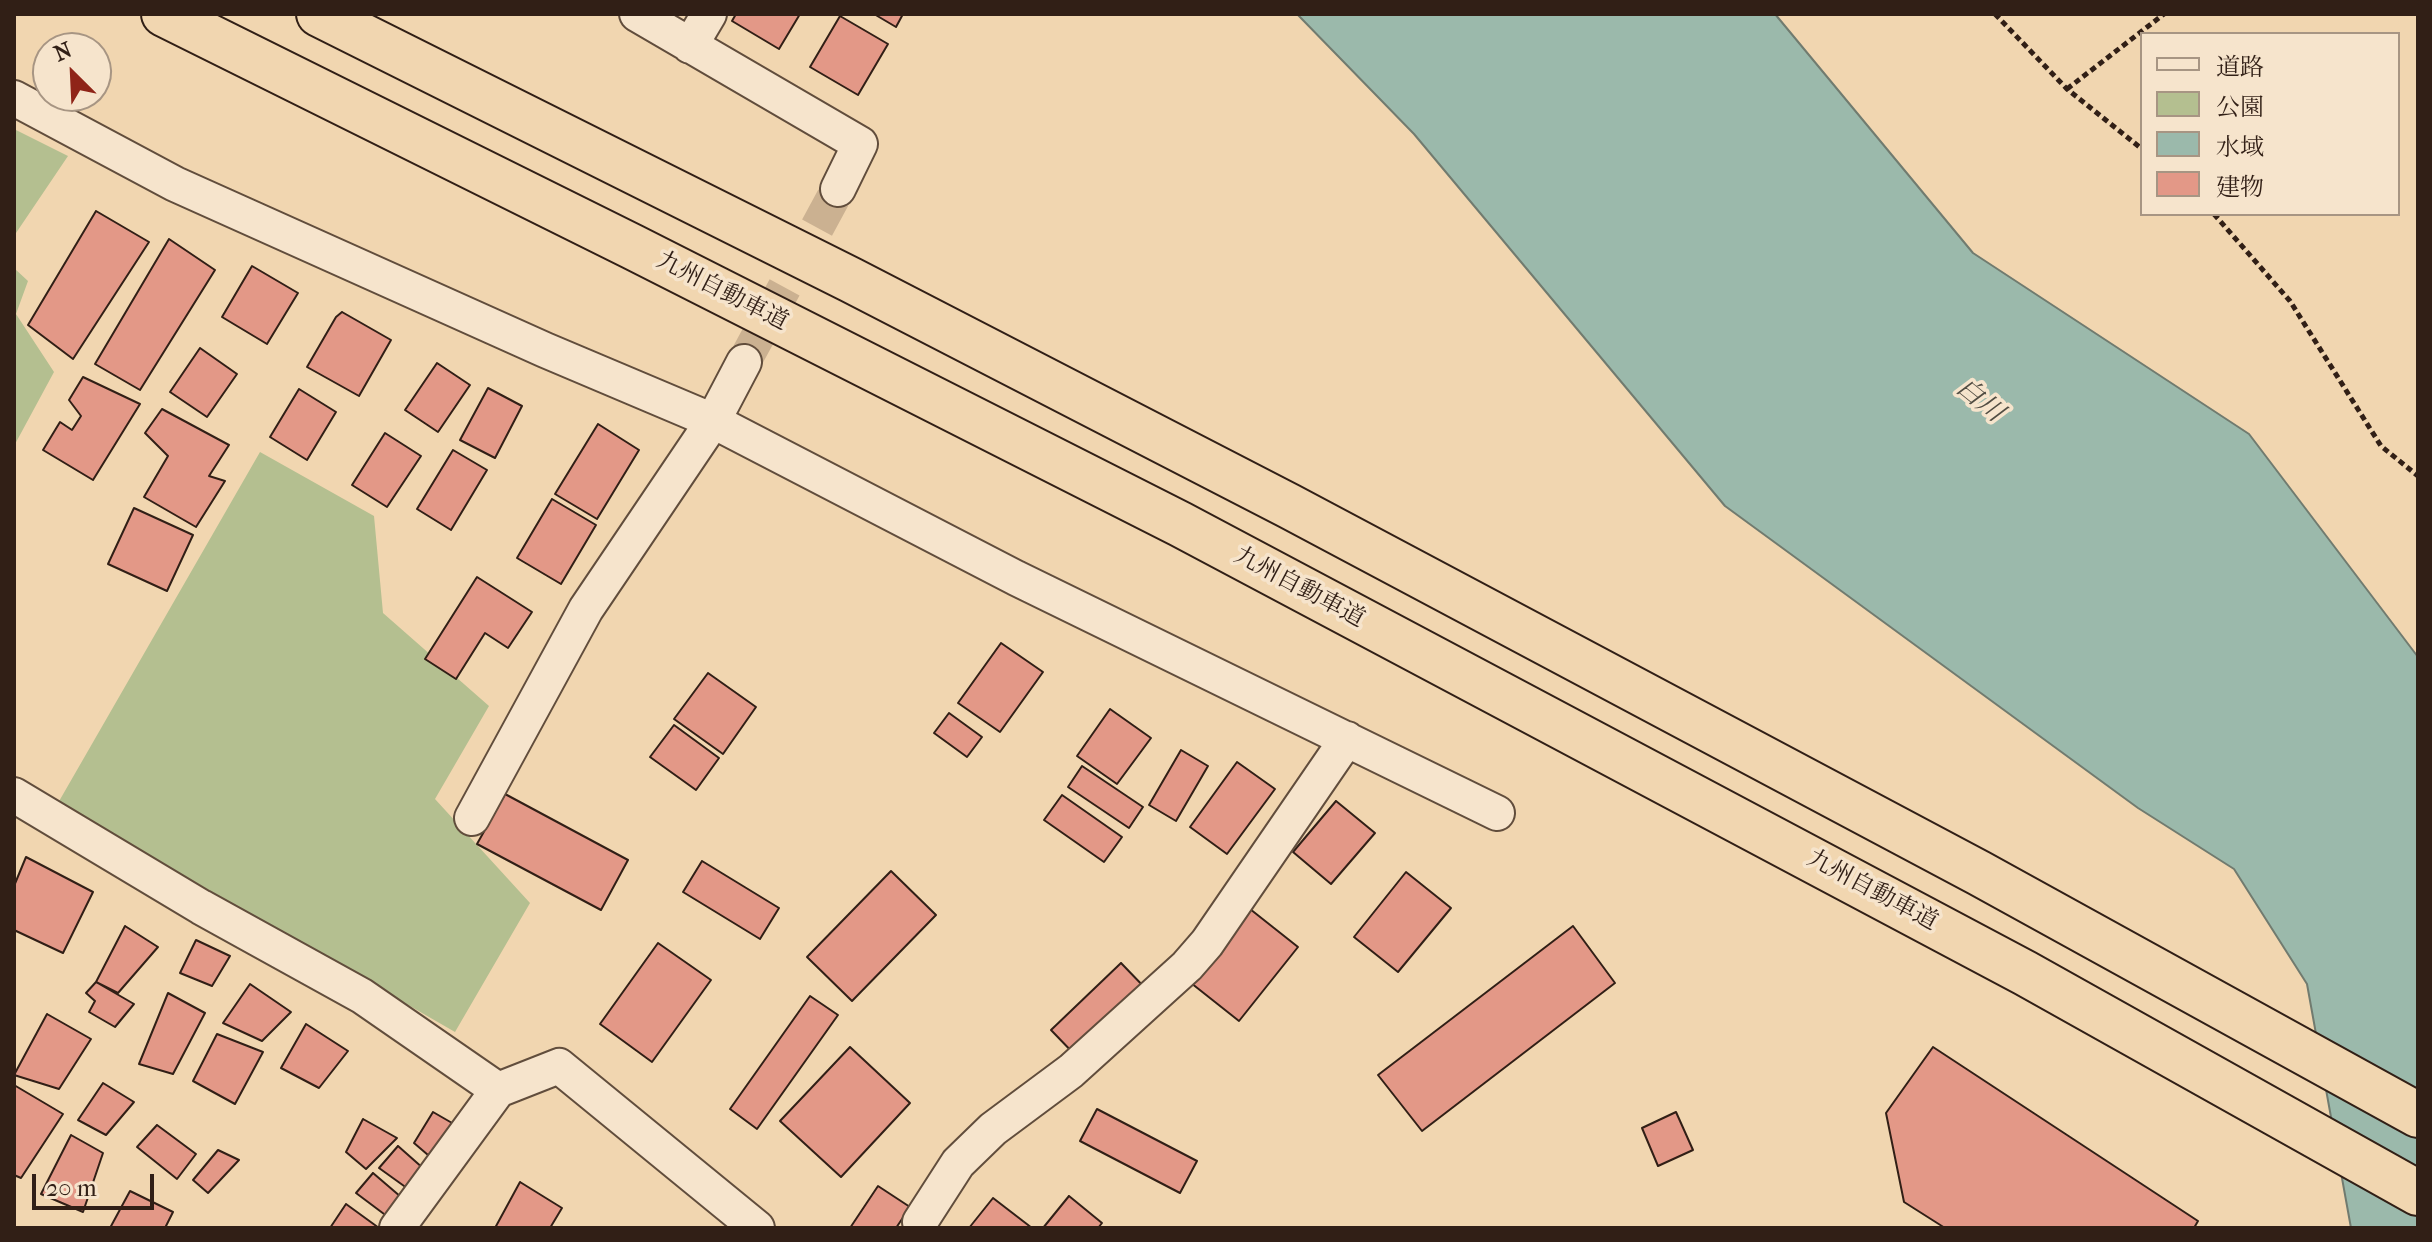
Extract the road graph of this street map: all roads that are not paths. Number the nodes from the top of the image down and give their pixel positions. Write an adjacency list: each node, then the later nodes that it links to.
1 (164, 14): 16 (highway, 九州自動車道)
2 (319, 14): 15 (highway)
3 (637, 14): 5 (street)
4 (709, 14): 5 (street)
5 (690, 46): 7 (street)
6 (14, 98): 9 (street)
7 (838, 189)
8 (744, 362): 9 (street)
9 (713, 421): 10 (street); 13 (street)
10 (1347, 739): 12 (street); 17 (street)
11 (14, 795): 14 (street)
12 (1497, 813)
13 (472, 818)
14 (498, 1090): 18 (street); 19 (street)
15 (2418, 1115)
16 (2418, 1193)
17 (921, 1226)
18 (397, 1228)
19 (757, 1228)

